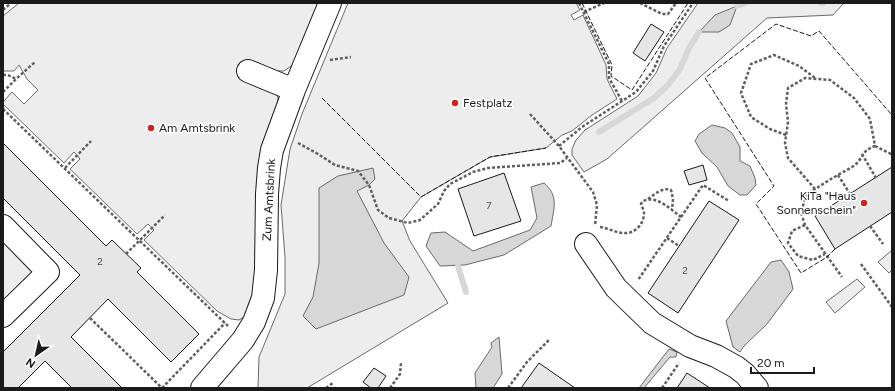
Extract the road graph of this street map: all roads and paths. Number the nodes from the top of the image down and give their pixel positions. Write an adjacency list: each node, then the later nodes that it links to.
1 (11, 3): 8 (path)
2 (330, 3): 15 (street, Zum Amtsbrink)
3 (579, 3): 9 (path)
4 (604, 3): 9 (path)
5 (640, 3): 6 (path)
6 (676, 3)
7 (693, 3): 17 (path)
8 (3, 10)
9 (584, 12): 17 (path)
10 (35, 62): 13 (path)
11 (248, 71): 15 (street)
12 (3, 75): 13 (path)
13 (16, 79): 16 (path)
14 (816, 79): 21 (path); 21 (path); 24 (path)
15 (294, 90): 20 (street, Zum Amtsbrink)
16 (3, 92)
17 (622, 101): 23 (path)
18 (3, 110): 28 (path)
19 (530, 114): 23 (path)
20 (278, 133): 27 (path); 56 (street, Zum Amtsbrink)
21 (786, 135): 31 (path)
22 (91, 141): 28 (path)
23 (558, 146): 27 (path)
24 (875, 146): 25 (path); 26 (path)
25 (892, 153)
26 (862, 154): 29 (path); 30 (path)
27 (567, 158): 33 (path)
28 (65, 168): 42 (path)
29 (838, 175): 31 (path); 32 (path)
30 (876, 178)
31 (815, 189): 38 (path)
32 (850, 194)
33 (648, 198): 35 (path); 35 (path)
34 (729, 201): 37 (path)
35 (672, 210): 37 (path)
36 (165, 214): 42 (path)
37 (681, 217): 41 (path)
38 (805, 225): 47 (path); 47 (path)
39 (3, 226): 52 (street)
40 (870, 226): 44 (path)
41 (666, 238): 45 (path); 50 (path)
42 (139, 240): 46 (path); 54 (path)
43 (586, 244): 50 (street)
44 (883, 244)
45 (679, 246)
46 (126, 254)
47 (826, 254): 49 (path)
48 (861, 264): 51 (path)
49 (842, 277)
50 (624, 296): 57 (street)
51 (892, 307)
52 (3, 316)
53 (90, 318): 61 (path)
54 (225, 323): 56 (path); 61 (path)
55 (550, 339): 64 (path)
56 (243, 340): 60 (street, Zum Amtsbrink)
57 (690, 346): 65 (path); 66 (street)
58 (401, 363): 63 (path)
59 (334, 382): 62 (path)
60 (210, 385)
61 (162, 388)
62 (326, 388)
63 (390, 388)
64 (508, 388)
65 (662, 388)
66 (757, 388)

